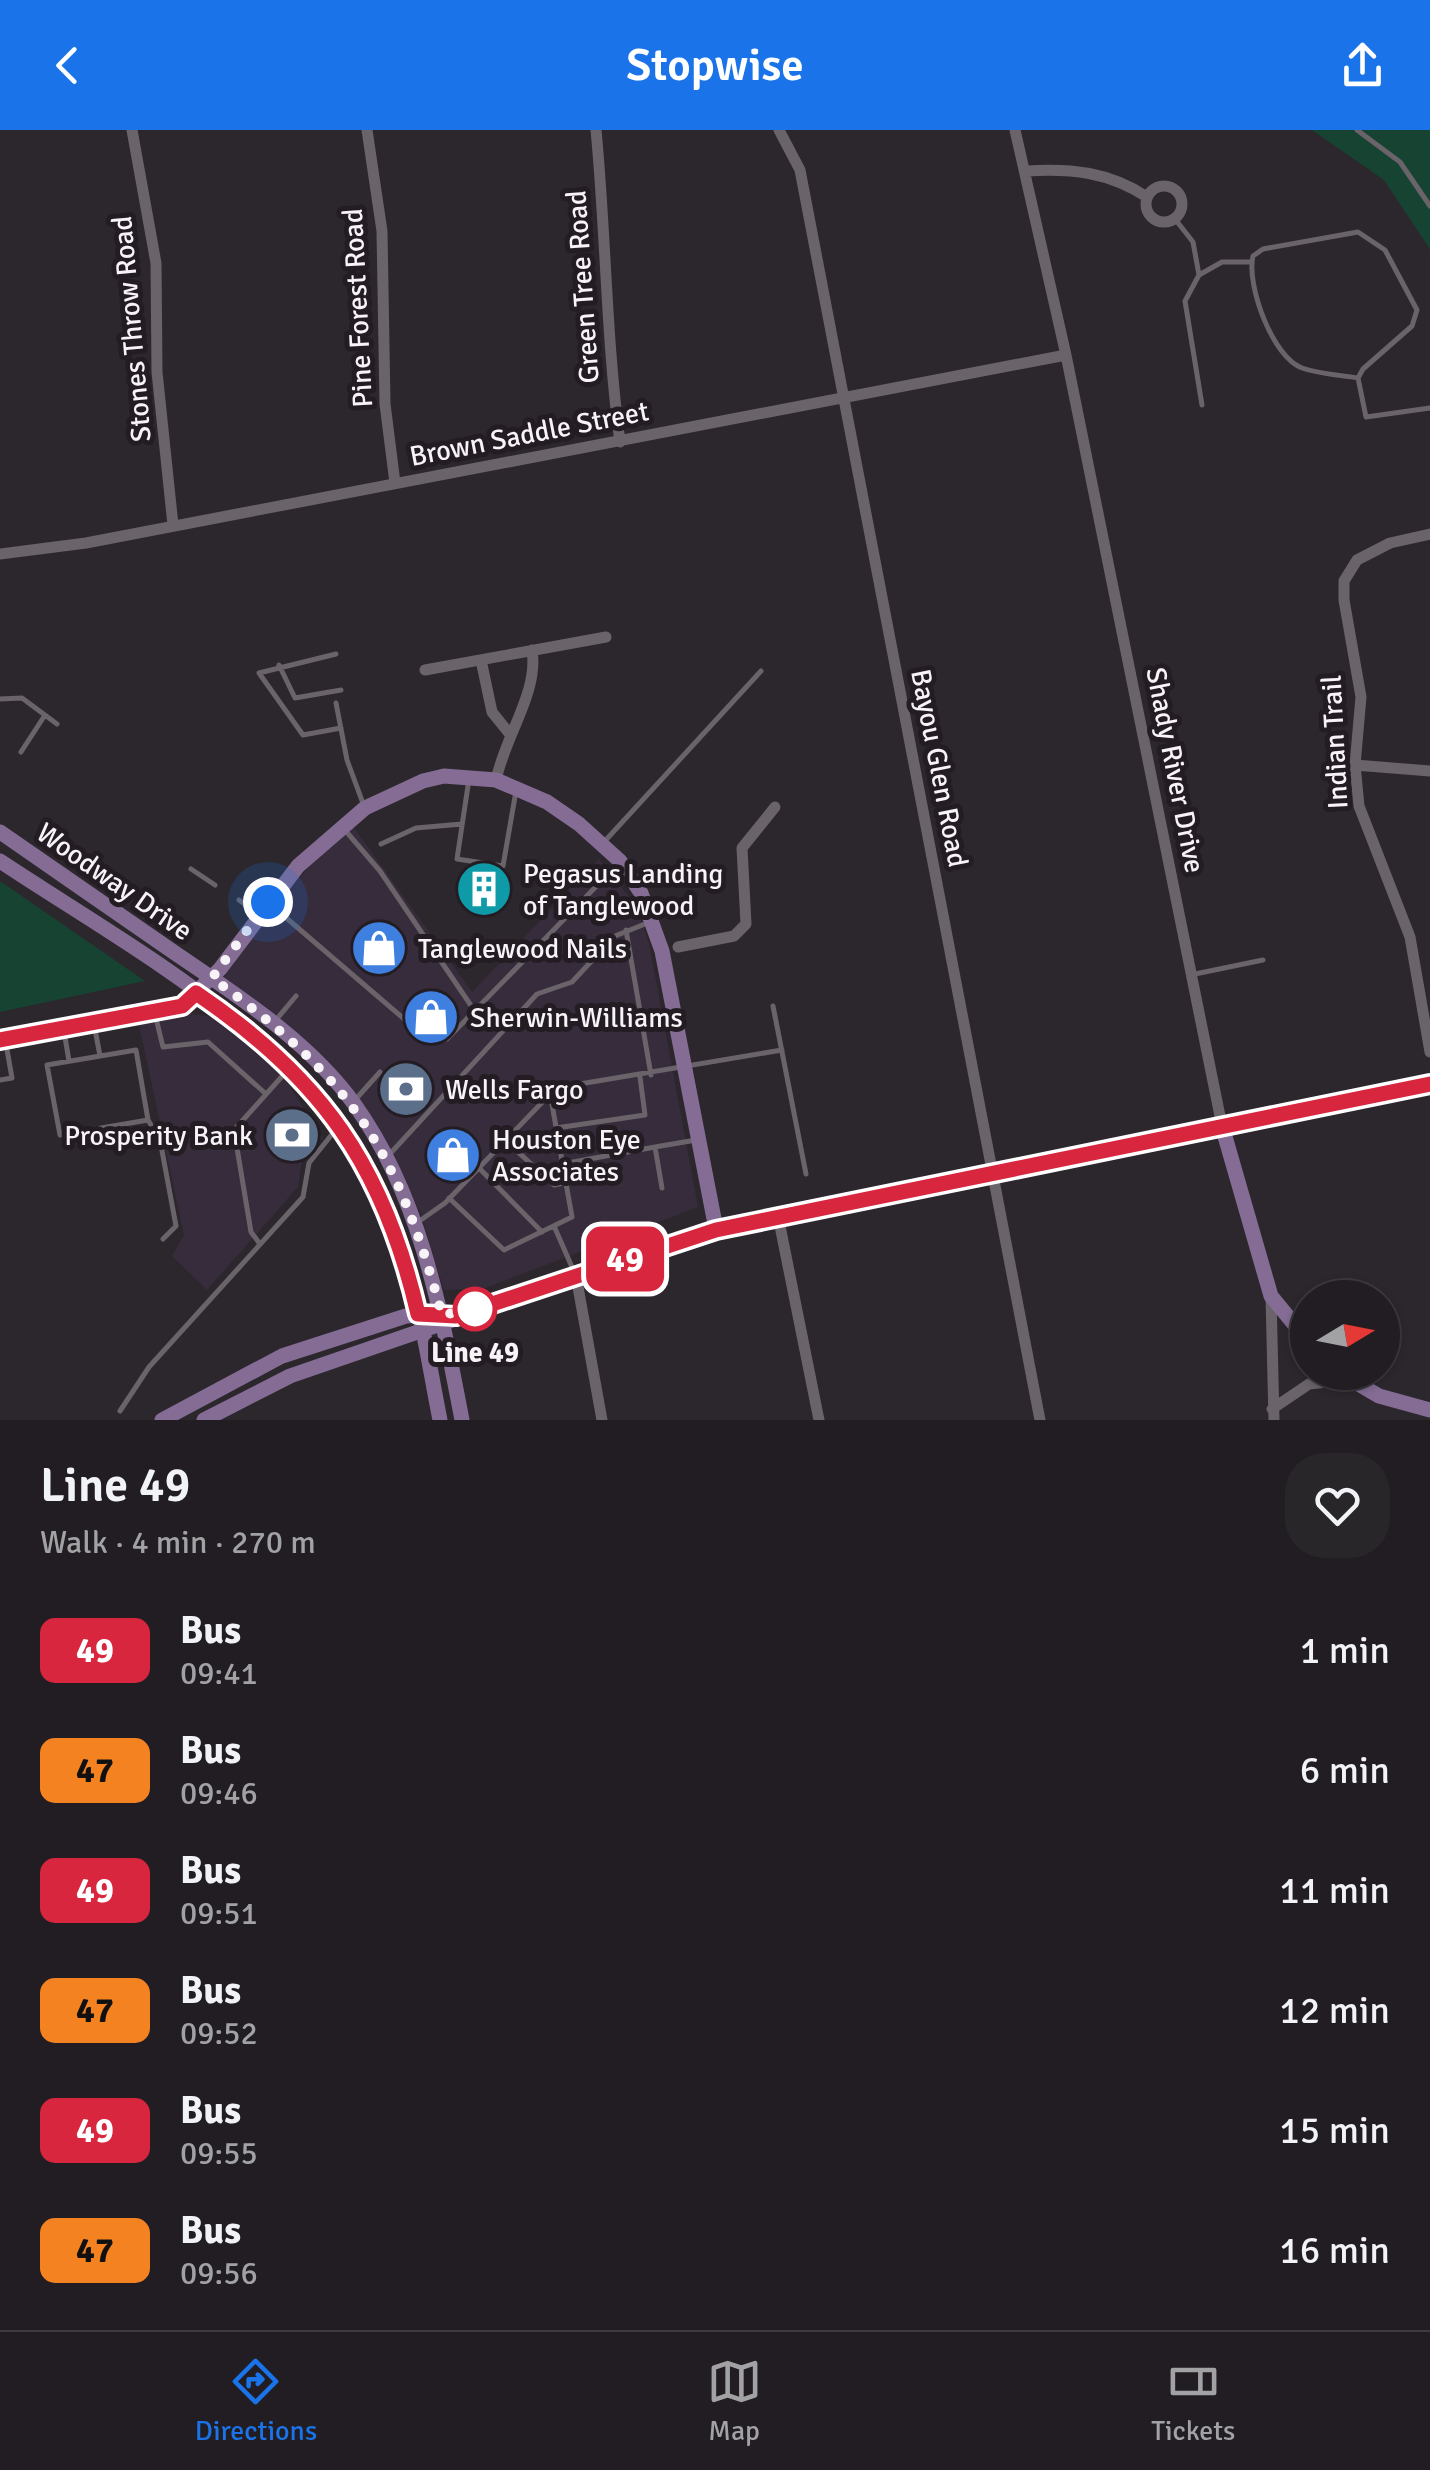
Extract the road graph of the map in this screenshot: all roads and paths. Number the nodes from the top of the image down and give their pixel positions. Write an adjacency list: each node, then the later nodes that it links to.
1 (132, 130): 20 (street, Stones Throw Road)
2 (367, 130): 19 (street, Pine Forest Road)
3 (596, 130): 18 (street, Green Tree Road)
4 (778, 130): 15 (street, Bayou Glen Road)
5 (1016, 130): 7 (street, Shady River Drive)
6 (1357, 130): 9 (lane)
7 (1026, 171): 8 (street); 13 (street, Shady River Drive)
8 (1147, 197): 10 (street); 10 (street)
9 (1430, 206)
10 (1174, 219): 12 (lane)
11 (1251, 262): 12 (lane); 14 (lane); 14 (lane)
12 (1199, 275): 16 (lane)
13 (1066, 355): 15 (street, Brown Saddle Street); 60 (street, Shady River Drive)
14 (1358, 378): 17 (lane)
15 (843, 398): 18 (street, Brown Saddle Street); 96 (street, Bayou Glen Road)
16 (1202, 404)
17 (1430, 408)
18 (620, 442): 19 (street, Brown Saddle Street)
19 (394, 483): 20 (street, Brown Saddle Street)
20 (173, 525): 22 (street, Brown Saddle Street)
21 (1430, 534): 38 (street, Indian Trail)
22 (0, 554)
23 (606, 636): 24 (street)
24 (532, 650): 26 (street); 36 (street)
25 (336, 654): 27 (lane)
26 (481, 660): 28 (street); 36 (street)
27 (279, 665): 30 (lane); 35 (lane)
28 (426, 670)
29 (761, 671): 49 (lane)
30 (342, 690)
31 (0, 699): 33 (lane)
32 (336, 703): 35 (lane)
33 (45, 715): 34 (lane); 37 (lane)
34 (57, 724)
35 (340, 728): 44 (lane)
36 (509, 733): 41 (street)
37 (21, 752)
38 (1355, 765): 39 (street); 72 (street, Indian Trail)
39 (1430, 770)
40 (470, 776): 41 (main road); 44 (main road); 45 (lane)
41 (496, 780): 42 (main road)
42 (517, 788): 45 (lane); 49 (main road)
43 (775, 806): 58 (street)
44 (365, 808): 46 (main road)
45 (462, 824): 48 (lane)
46 (342, 826): 55 (main road); 66 (lane)
47 (0, 832): 61 (main road, Woodway Drive)
48 (381, 844)
49 (602, 844): 51 (main road)
50 (0, 861): 62 (main road, Woodway Drive)
51 (620, 861): 56 (main road); 66 (lane)
52 (192, 869): 53 (lane)
53 (215, 885)
54 (239, 900): 55 (lane)
55 (264, 908): 61 (main road); 66 (lane)
56 (652, 921): 57 (lane); 58 (main road)
57 (626, 930): 78 (lane); 92 (lane)
58 (670, 950): 76 (main road)
59 (1263, 960): 60 (lane)
60 (1192, 974): 87 (street, Shady River Drive)
61 (212, 978): 62 (main road); 68 (main road, Woodway Drive)
62 (196, 993): 65 (main road); 75 (main road, Woodway Drive)
63 (296, 996): 68 (lane)
64 (773, 1006): 71 (lane)
65 (154, 1011): 67 (main road); 83 (lane)
66 (476, 1013)
67 (94, 1022): 69 (main road); 73 (lane)
68 (272, 1024): 84 (main road, Woodway Drive)
69 (63, 1028): 70 (main road); 74 (lane)
70 (3, 1040): 80 (lane)
71 (782, 1050): 76 (lane); 95 (lane)
72 (1430, 1052)
73 (100, 1056): 74 (lane); 85 (lane)
74 (69, 1061): 85 (lane)
75 (290, 1066): 83 (lane); 86 (main road, Woodway Drive)
76 (686, 1070): 78 (lane); 90 (main road)
77 (380, 1072): 84 (lane)
78 (651, 1075): 79 (lane)
79 (640, 1076): 82 (lane); 88 (lane)
80 (0, 1080)
81 (1430, 1084): 87 (main road)
82 (550, 1093): 88 (lane); 89 (lane)
83 (266, 1094): 106 (lane)
84 (353, 1102): 86 (main road); 92 (main road, Woodway Drive)
85 (148, 1120): 105 (lane)
86 (339, 1126): 106 (lane); 109 (main road, Woodway Drive)
87 (1222, 1126): 96 (main road); 108 (main road, Shady River Drive)
88 (556, 1128): 93 (lane)
89 (505, 1140): 94 (lane); 97 (lane)
90 (700, 1140): 91 (lane); 103 (main road)
91 (655, 1147): 93 (lane); 98 (lane)
92 (386, 1159): 101 (main road, Woodway Drive)
93 (562, 1164): 97 (lane)
94 (478, 1168): 99 (lane); 104 (lane)
95 (806, 1174)
96 (992, 1174): 100 (main road); 124 (street, Bayou Glen Road)
97 (566, 1183): 102 (lane)
98 (662, 1188)
99 (449, 1198): 101 (lane); 104 (lane)
100 (778, 1216): 103 (main road); 123 (street)
101 (416, 1223): 110 (main road, Woodway Drive)
102 (554, 1226): 104 (lane); 107 (lane)
103 (716, 1230): 107 (main road)
104 (542, 1232)
105 (163, 1238)
106 (260, 1244): 116 (lane)
107 (576, 1276): 110 (main road); 122 (street)
108 (1271, 1296): 111 (main road); 117 (street, Shady River Drive)
109 (418, 1314): 110 (main road); 112 (main road, Woodway Drive); 118 (main road)
110 (447, 1318): 112 (main road); 121 (main road, Woodway Drive)
111 (1290, 1319)
112 (422, 1334): 119 (main road); 120 (main road, Woodway Drive)
113 (1301, 1390): 117 (street)
114 (1368, 1390): 115 (main road)
115 (1430, 1410)
116 (120, 1411)
117 (1273, 1415)
118 (162, 1420)
119 (204, 1420)
120 (440, 1420)
121 (462, 1420)
122 (602, 1420)
123 (818, 1420)
124 (1040, 1420)

